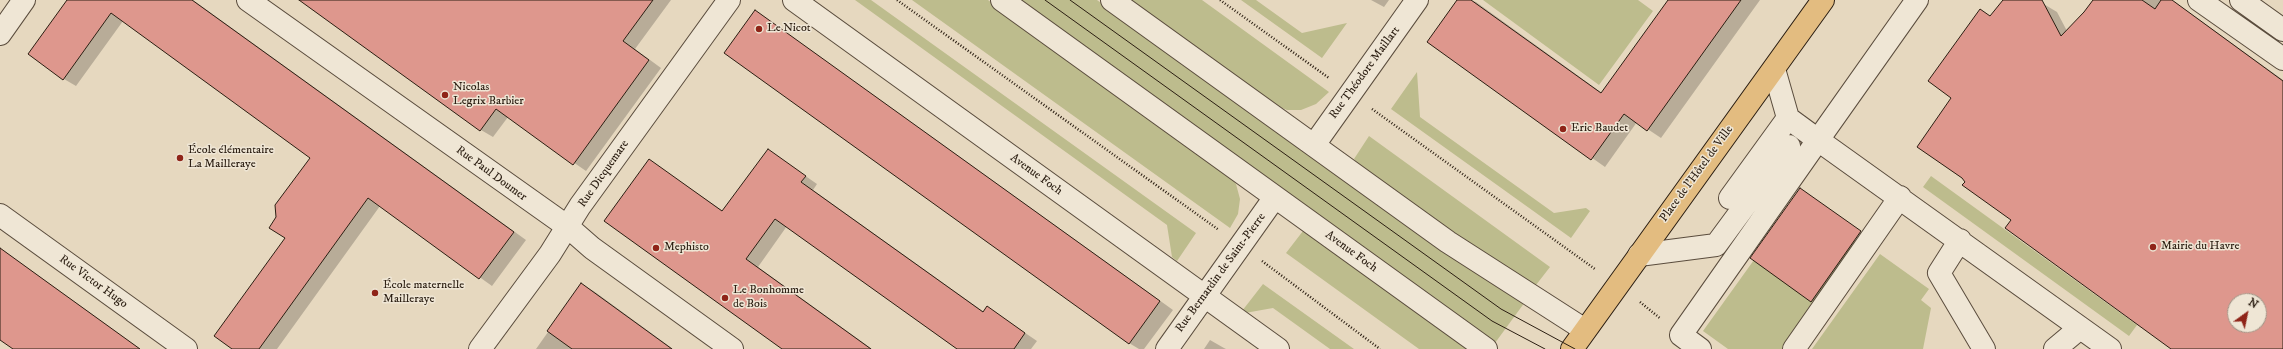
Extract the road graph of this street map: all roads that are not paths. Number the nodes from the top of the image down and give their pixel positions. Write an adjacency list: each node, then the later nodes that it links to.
1 (24, 0): 13 (street)
2 (248, 0): 24 (street, Rue Paul Doumer)
3 (729, 0): 24 (street, Rue Dicquemare)
4 (794, 0): 27 (street, Avenue Foch)
5 (1002, 0): 20 (street, Avenue Foch)
6 (1112, 0): 18 (street)
7 (1417, 0): 18 (street, Rue Théodore Maillart)
8 (1823, 0): 15 (main road, Place de l'Hôtel de Ville)
9 (1917, 0): 17 (street)
10 (2199, 0): 14 (street)
11 (2241, 0): 12 (street)
12 (2283, 30)
13 (0, 34)
14 (2283, 60)
15 (1774, 68): 16 (street); 26 (main road, Place de l'Hôtel de Ville)
16 (1788, 118): 17 (street); 22 (street)
17 (1818, 140): 21 (street); 37 (street)
18 (1314, 145): 29 (street)
19 (1789, 146): 26 (street)
20 (1275, 197): 27 (street, Rue Bernardin de Saint-Pierre); 35 (street, Avenue Foch)
21 (1900, 197): 25 (street); 38 (street)
22 (1730, 198)
23 (0, 216): 30 (street, Rue Victor Hugo)
24 (568, 228): 31 (street, Rue Dicquemare); 32 (street, Rue Paul Doumer)
25 (1960, 240): 28 (street); 39 (street)
26 (1639, 255): 29 (main road, Place de l'Hôtel de Ville)
27 (1204, 296): 33 (street, Rue Bernardin de Saint-Pierre); 34 (street, Avenue Foch)
28 (2080, 328): 40 (street); 41 (street)
29 (1585, 330): 36 (main road, Place de l'Hôtel de Ville)
30 (186, 349)
31 (480, 349)
32 (732, 349)
33 (1166, 349)
34 (1278, 349)
35 (1486, 349)
36 (1572, 349)
37 (1700, 349)
38 (1794, 349)
39 (1984, 349)
40 (2055, 349)
41 (2110, 349)

